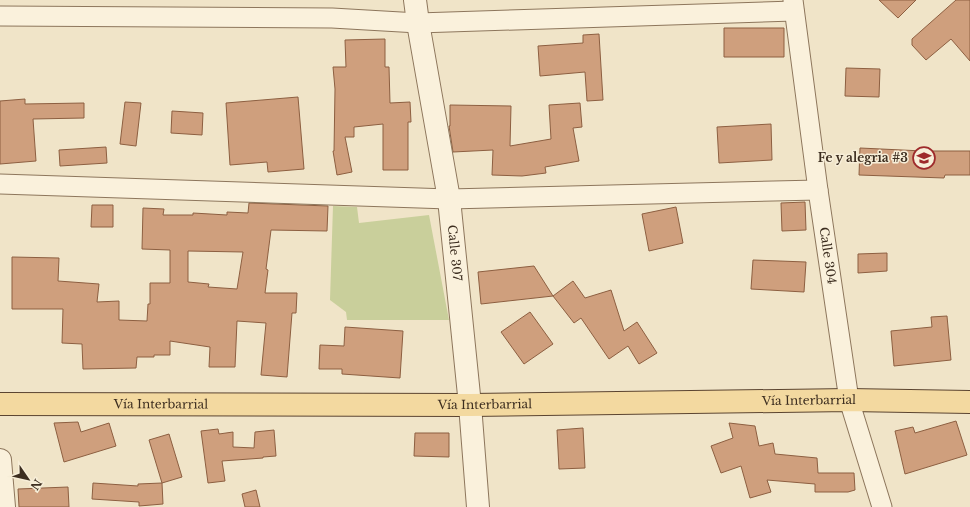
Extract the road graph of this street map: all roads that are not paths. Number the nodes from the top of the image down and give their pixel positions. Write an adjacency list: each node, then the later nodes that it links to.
1 (415, 0): 4 (street, Calle 307)
2 (794, 5): 4 (street); 6 (street, Calle 304)
3 (0, 16): 4 (street)
4 (418, 23): 7 (street, Calle 307)
5 (0, 184): 7 (street)
6 (818, 190): 7 (street); 8 (street, Calle 304)
7 (449, 199): 11 (street, Calle 307)
8 (849, 400): 9 (main road, Vía Interbarrial); 11 (main road, Vía Interbarrial); 15 (street, Calle 304)
9 (970, 402)
10 (0, 404): 11 (main road, Vía Interbarrial)
11 (470, 405): 14 (street, Calle 307)
12 (0, 460): 13 (street)
13 (4, 507)
14 (478, 507)
15 (882, 507)

